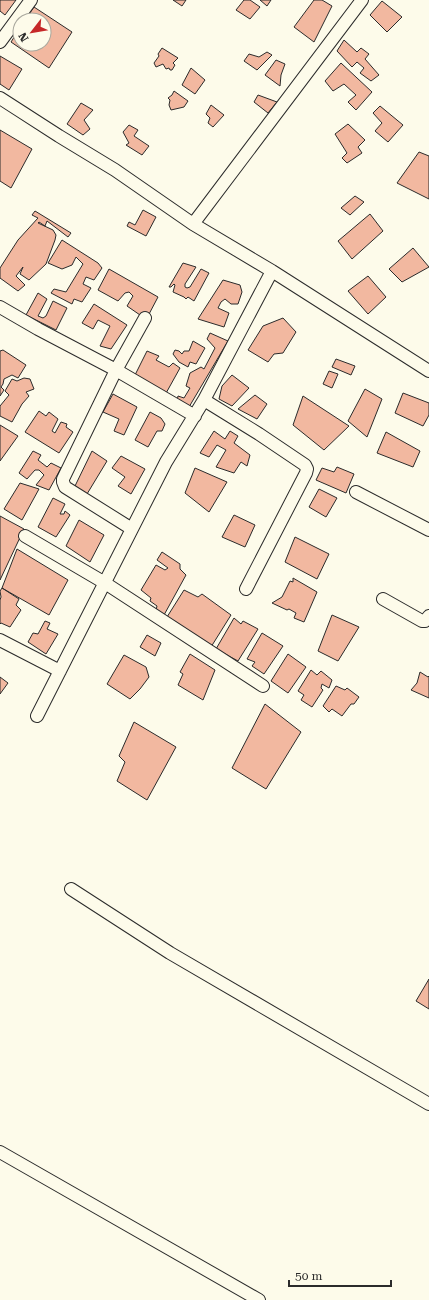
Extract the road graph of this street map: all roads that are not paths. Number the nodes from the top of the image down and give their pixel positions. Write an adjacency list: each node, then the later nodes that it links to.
1 (31, 0): 3 (street)
2 (361, 0): 5 (street)
3 (0, 42)
4 (0, 98): 5 (street)
5 (193, 224): 6 (street)
6 (272, 270): 10 (street); 11 (street)
7 (0, 307): 9 (street)
8 (145, 318): 9 (street)
9 (116, 370): 12 (street); 14 (street)
10 (429, 371)
11 (204, 400): 12 (street); 18 (street)
12 (195, 416): 14 (street)
13 (356, 492): 15 (street)
14 (132, 529): 17 (street)
15 (429, 530)
16 (25, 536): 17 (street)
17 (105, 583): 22 (street); 23 (street)
18 (246, 589)
19 (383, 600): 20 (street)
20 (429, 616)
21 (0, 640): 22 (street)
22 (60, 671): 24 (street)
23 (263, 686)
24 (37, 716)
25 (71, 889): 26 (street)
26 (429, 1104)
27 (0, 1152): 28 (street)
28 (259, 1300)

